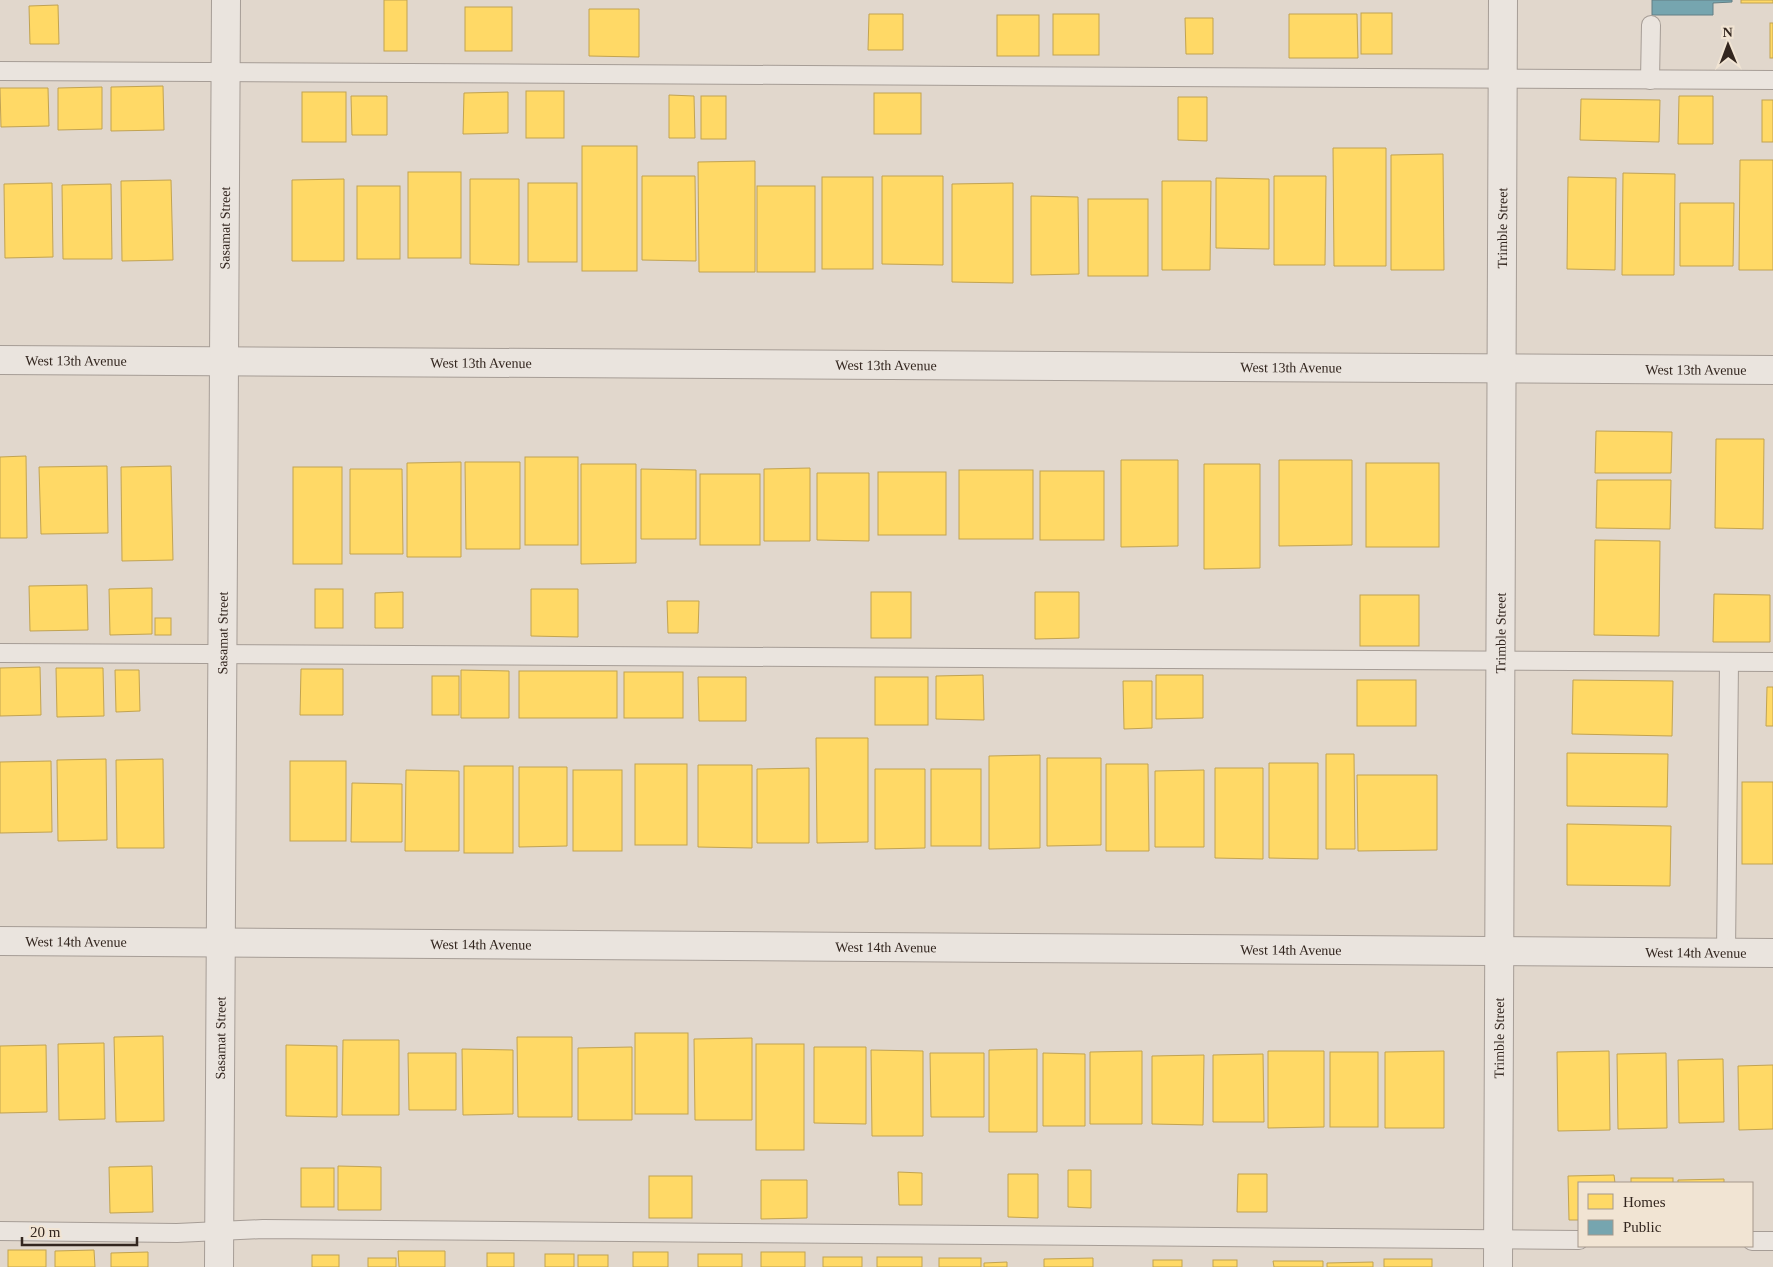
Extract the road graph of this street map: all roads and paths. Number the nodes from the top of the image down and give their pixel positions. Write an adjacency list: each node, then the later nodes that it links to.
1 (226, 0): 5 (street, Sasamat Street)
2 (1503, 0): 6 (street, Trimble Street)
3 (1651, 25): 7 (lane)
4 (0, 71): 5 (lane)
5 (226, 73): 6 (lane); 10 (street, Sasamat Street)
6 (1502, 78): 7 (lane); 11 (street, Trimble Street)
7 (1650, 80): 8 (lane)
8 (1773, 80)
9 (0, 360): 10 (street, West 13th Avenue)
10 (224, 361): 11 (street, West 13th Avenue); 14 (street, Sasamat Street)
11 (1501, 368): 12 (street, West 13th Avenue); 15 (street, Trimble Street)
12 (1773, 370)
13 (0, 652): 14 (lane)
14 (222, 654): 15 (lane); 19 (street, Sasamat Street)
15 (1500, 661): 16 (lane); 20 (street, Trimble Street)
16 (1729, 662): 17 (lane); 21 (lane)
17 (1773, 662)
18 (0, 941): 19 (street, West 14th Avenue)
19 (221, 942): 20 (street, West 14th Avenue); 23 (street, Sasamat Street)
20 (1499, 951): 21 (street, West 14th Avenue); 25 (street, Trimble Street)
21 (1726, 953): 22 (street, West 14th Avenue)
22 (1773, 953)
23 (220, 1230): 24 (lane); 25 (lane); 29 (street, Sasamat Street)
24 (0, 1231)
25 (1498, 1239): 26 (lane); 30 (street, Trimble Street)
26 (1578, 1240)
27 (1753, 1241): 28 (lane)
28 (1773, 1241)
29 (219, 1267)
30 (1498, 1267)

